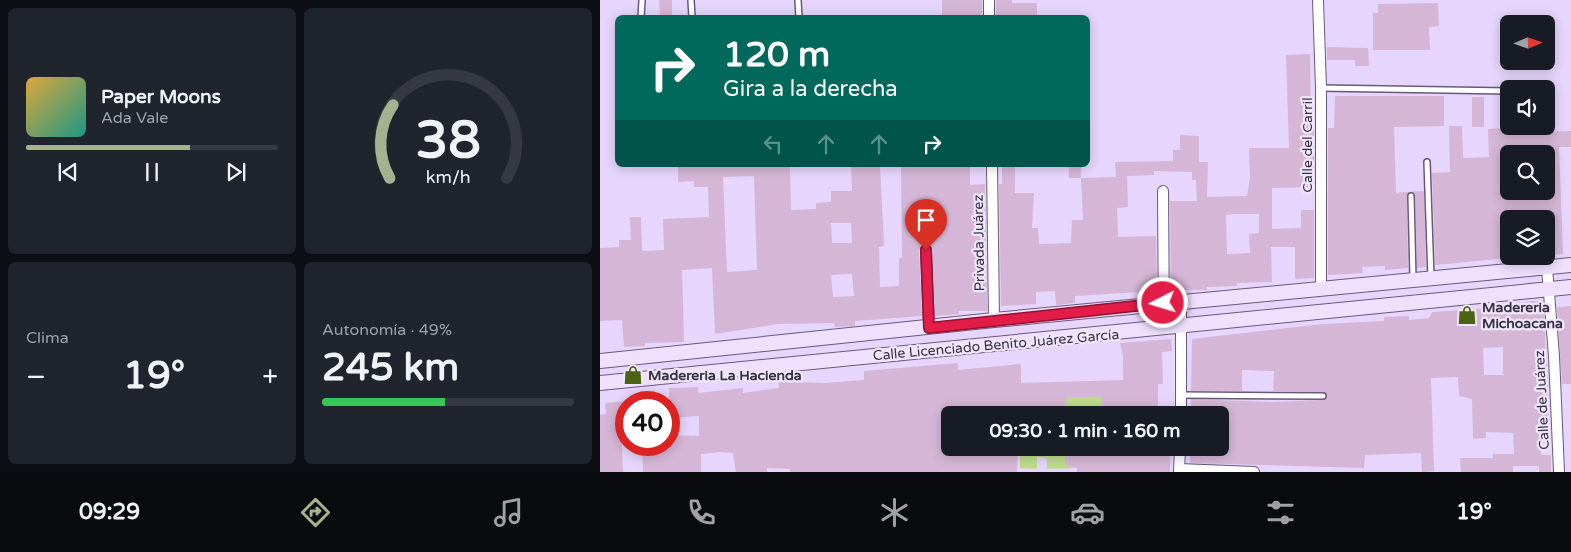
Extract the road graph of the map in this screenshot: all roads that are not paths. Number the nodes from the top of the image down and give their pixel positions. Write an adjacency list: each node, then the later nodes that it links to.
1 (642, 0): 6 (lane)
2 (691, 0): 7 (lane)
3 (798, 0): 8 (lane)
4 (989, 0): 9 (street)
5 (1319, 0): 10 (street, Calle del Carril)
6 (641, 15)
7 (692, 15)
8 (799, 15)
9 (989, 15)
10 (1321, 88): 11 (lane); 22 (street, Calle del Carril)
11 (1500, 91)
12 (1427, 162): 19 (lane)
13 (992, 167): 26 (street, Privada Juárez)
14 (1163, 190): 25 (street)
15 (1411, 196): 20 (lane)
16 (926, 250): 28 (street)
17 (1571, 265): 18 (street, Calle Licenciado Benito Juárez García)
18 (1547, 268): 19 (street, Calle Licenciado Benito Juárez García); 23 (street, Calle de Juárez)
19 (1431, 278): 20 (street, Calle Licenciado Benito Juárez García)
20 (1414, 280): 22 (street, Calle Licenciado Benito Juárez García)
21 (1571, 287): 23 (street, Calle Licenciado Benito Juárez García)
22 (1322, 289): 24 (street, Calle Licenciado Benito Juárez García)
23 (1549, 289): 27 (street, Calle Licenciado Benito Juárez García); 40 (street, Calle de Juárez)
24 (1181, 302): 25 (street, Calle Licenciado Benito Juárez García); 27 (street)
25 (1163, 303): 26 (street, Calle Licenciado Benito Juárez García); 29 (street)
26 (994, 320): 28 (street, Calle Licenciado Benito Juárez García)
27 (1181, 326): 29 (street, Calle Licenciado Benito Juárez García); 34 (street)
28 (929, 328): 30 (street, Calle Licenciado Benito Juárez García)
29 (1164, 329): 32 (street, Calle Licenciado Benito Juárez García)
30 (652, 356): 31 (street, Calle Licenciado Benito Juárez García); 32 (street)
31 (600, 361)
32 (654, 378): 33 (street, Calle Licenciado Benito Juárez García)
33 (600, 384)
34 (1182, 395): 35 (lane); 36 (street)
35 (1323, 396)
36 (1181, 406)
37 (1180, 456): 38 (street)
38 (1179, 470): 39 (street)
39 (1254, 472)
40 (1559, 472)

